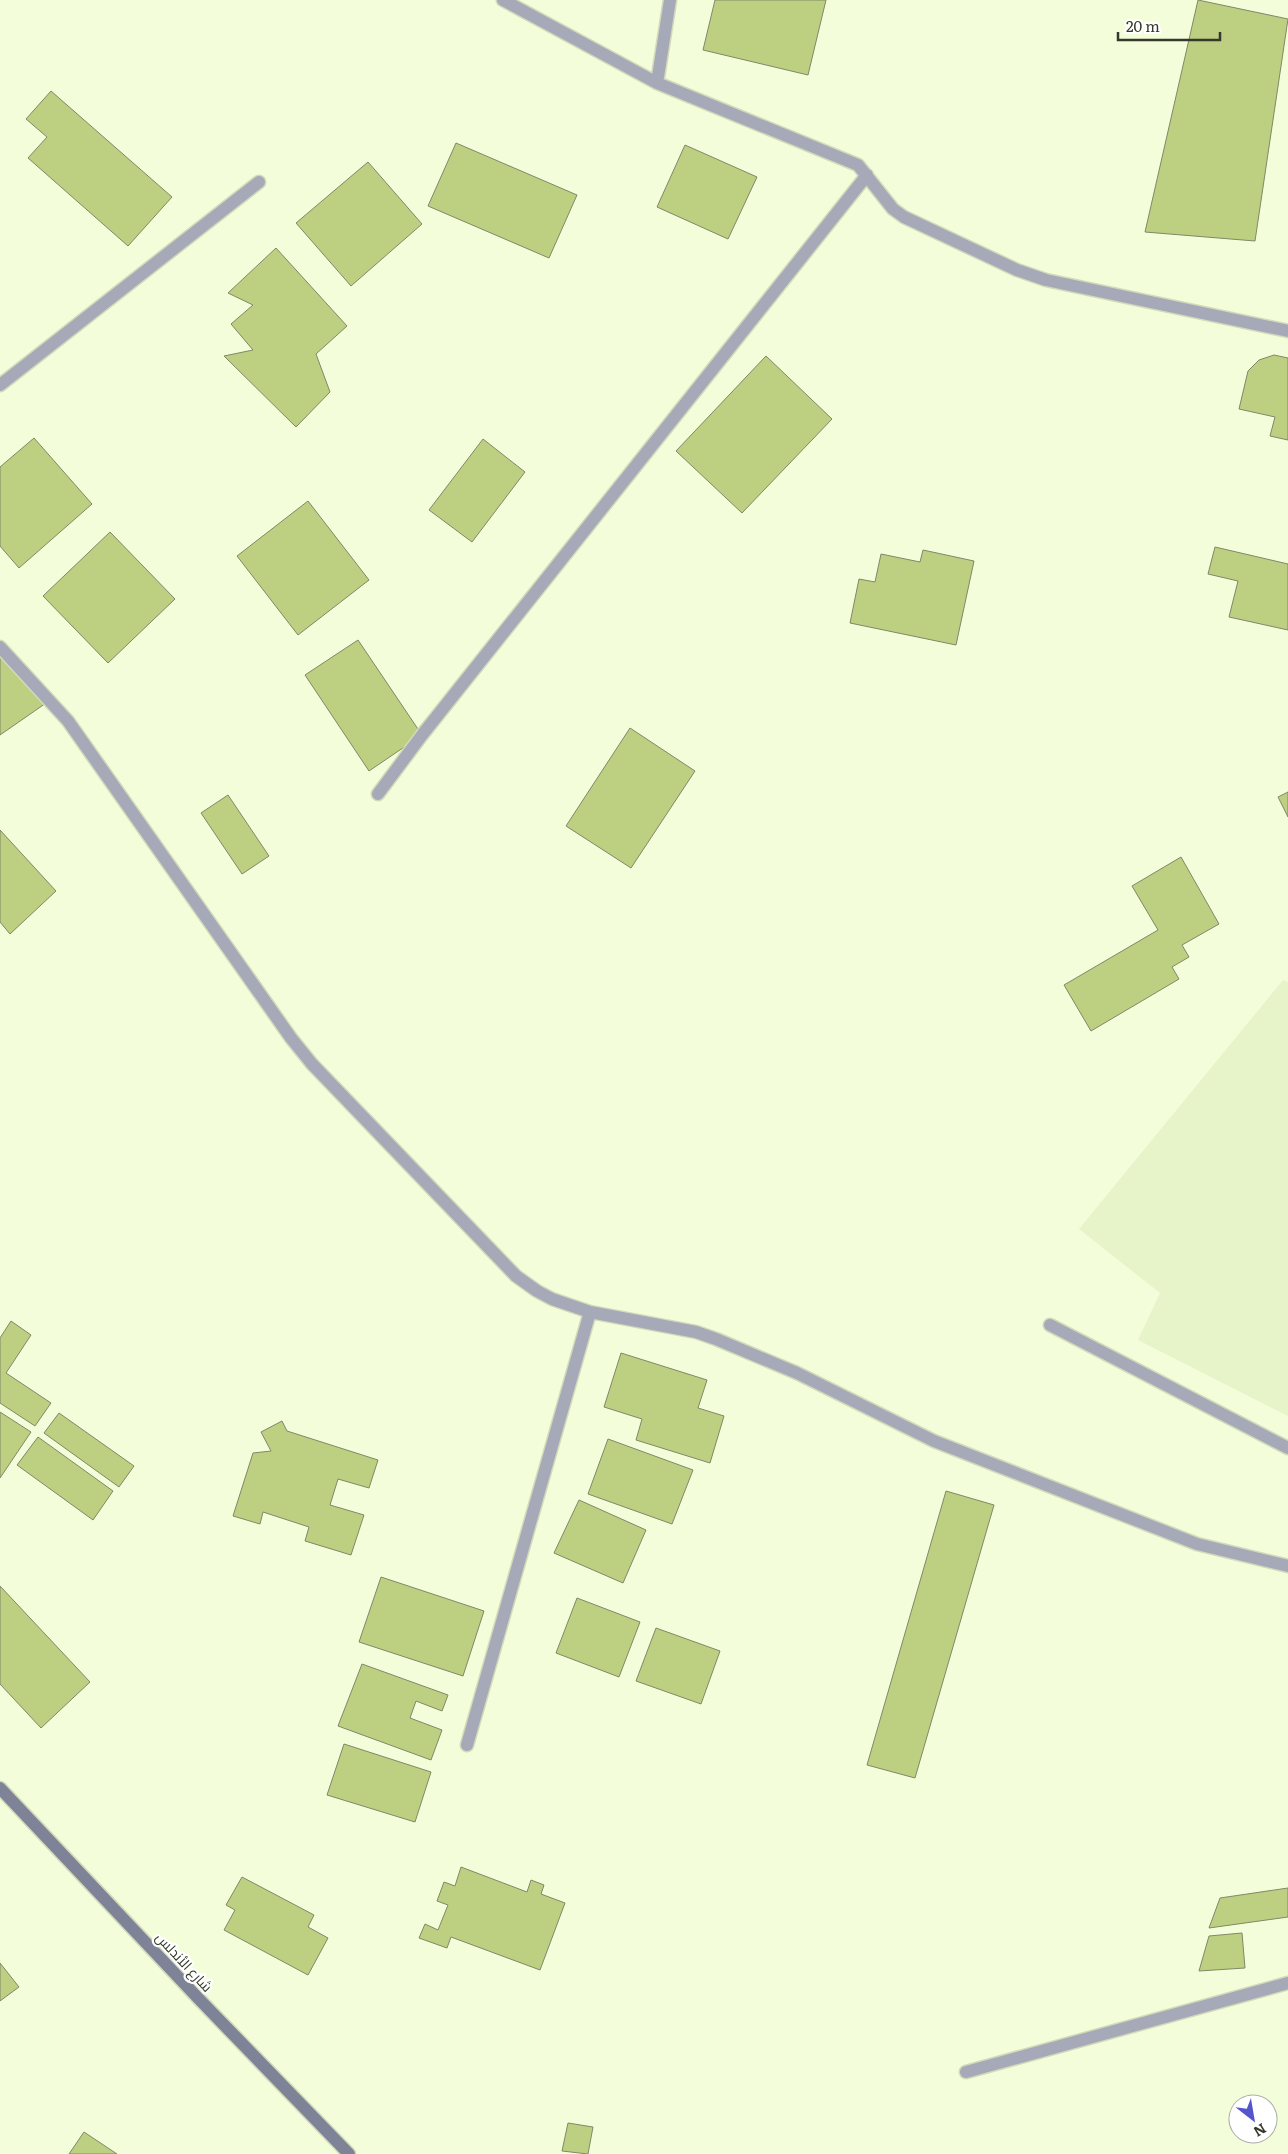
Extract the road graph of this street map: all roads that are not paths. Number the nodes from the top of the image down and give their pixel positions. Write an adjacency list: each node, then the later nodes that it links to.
1 (503, 0): 3 (street)
2 (670, 0): 3 (street)
3 (657, 83): 4 (street)
4 (867, 175): 6 (street); 9 (street)
5 (259, 182): 7 (street)
6 (1288, 331)
7 (0, 385)
8 (0, 646): 10 (street)
9 (378, 794)
10 (590, 1312): 13 (street); 14 (street)
11 (1050, 1325): 12 (street)
12 (1288, 1448)
13 (1288, 1566)
14 (467, 1745)
15 (0, 1788): 18 (main road, شارع الأندلس)
16 (1288, 1983): 17 (street)
17 (966, 2072)
18 (349, 2154)

